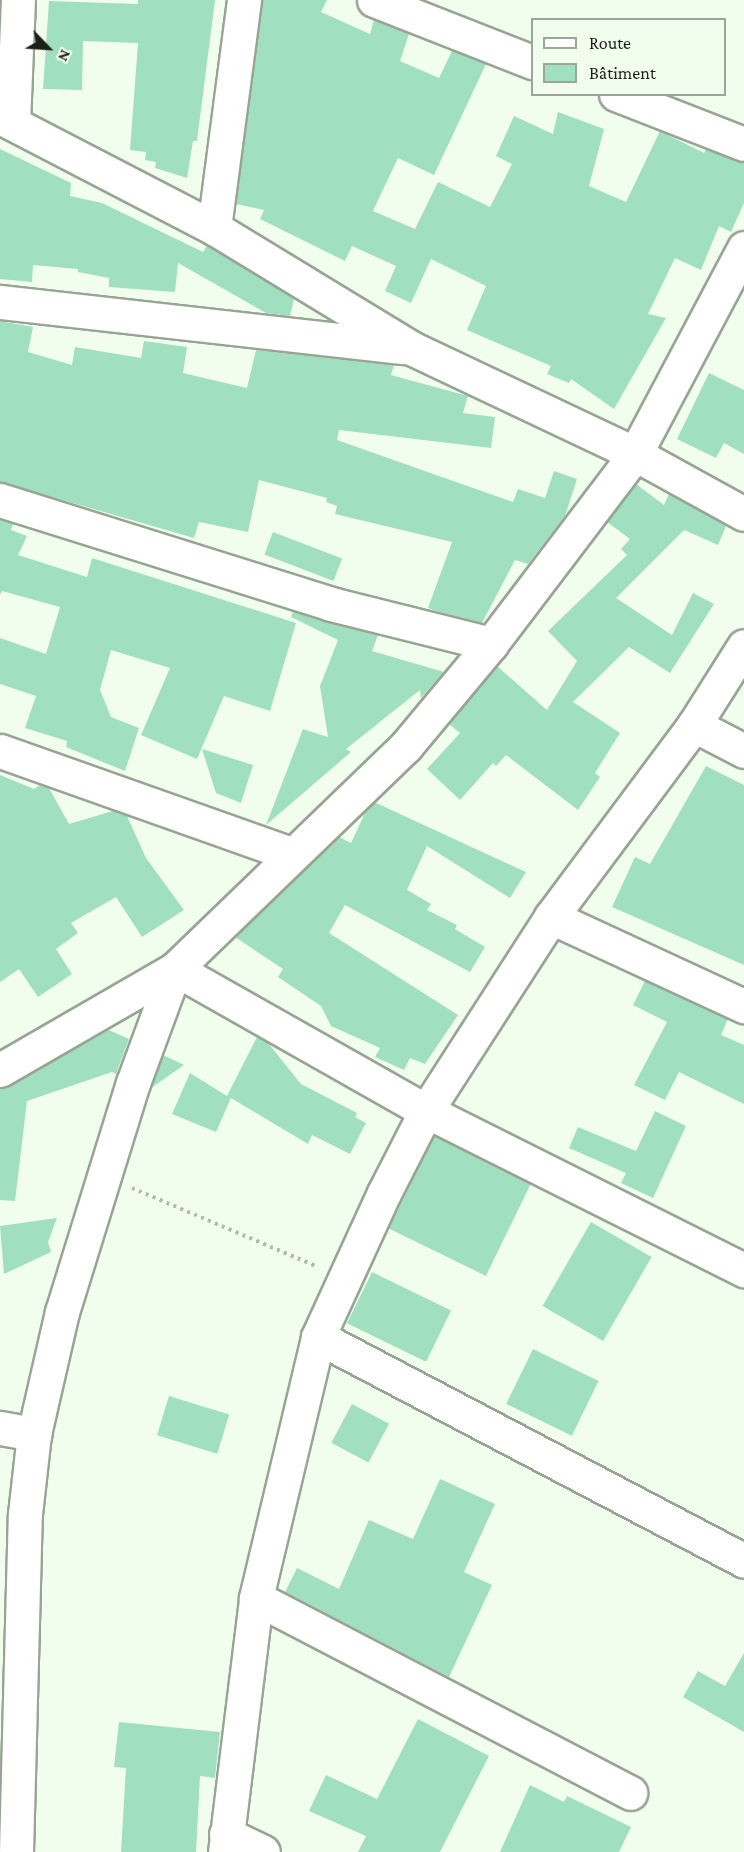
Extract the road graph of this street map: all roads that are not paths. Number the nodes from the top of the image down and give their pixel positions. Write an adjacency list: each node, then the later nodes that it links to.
1 (18, 0): 6 (street)
2 (244, 0): 8 (street)
3 (374, 0): 4 (street)
4 (531, 62)
5 (621, 96): 7 (street)
6 (7, 120): 8 (street)
7 (744, 144)
8 (214, 228): 11 (street)
9 (742, 256): 12 (street)
10 (0, 302): 11 (street)
11 (411, 348): 12 (street)
12 (635, 454): 14 (street); 15 (street)
13 (0, 500): 15 (street)
14 (744, 513)
15 (491, 644): 20 (street)
16 (744, 646): 17 (street)
17 (694, 725): 19 (street); 21 (street)
18 (0, 751): 20 (street)
19 (744, 751)
20 (291, 854): 22 (street)
21 (551, 917): 23 (street); 25 (street)
22 (175, 969): 24 (street); 25 (street); 29 (street)
23 (744, 1006)
24 (0, 1070)
25 (426, 1111): 26 (street); 27 (street)
26 (744, 1270)
27 (318, 1337): 30 (street); 31 (street)
28 (0, 1428): 29 (street)
29 (34, 1434): 34 (street)
30 (744, 1561)
31 (256, 1598): 32 (street); 33 (street)
32 (630, 1793)
33 (225, 1843): 35 (street)
34 (16, 1852)
35 (263, 1852)

